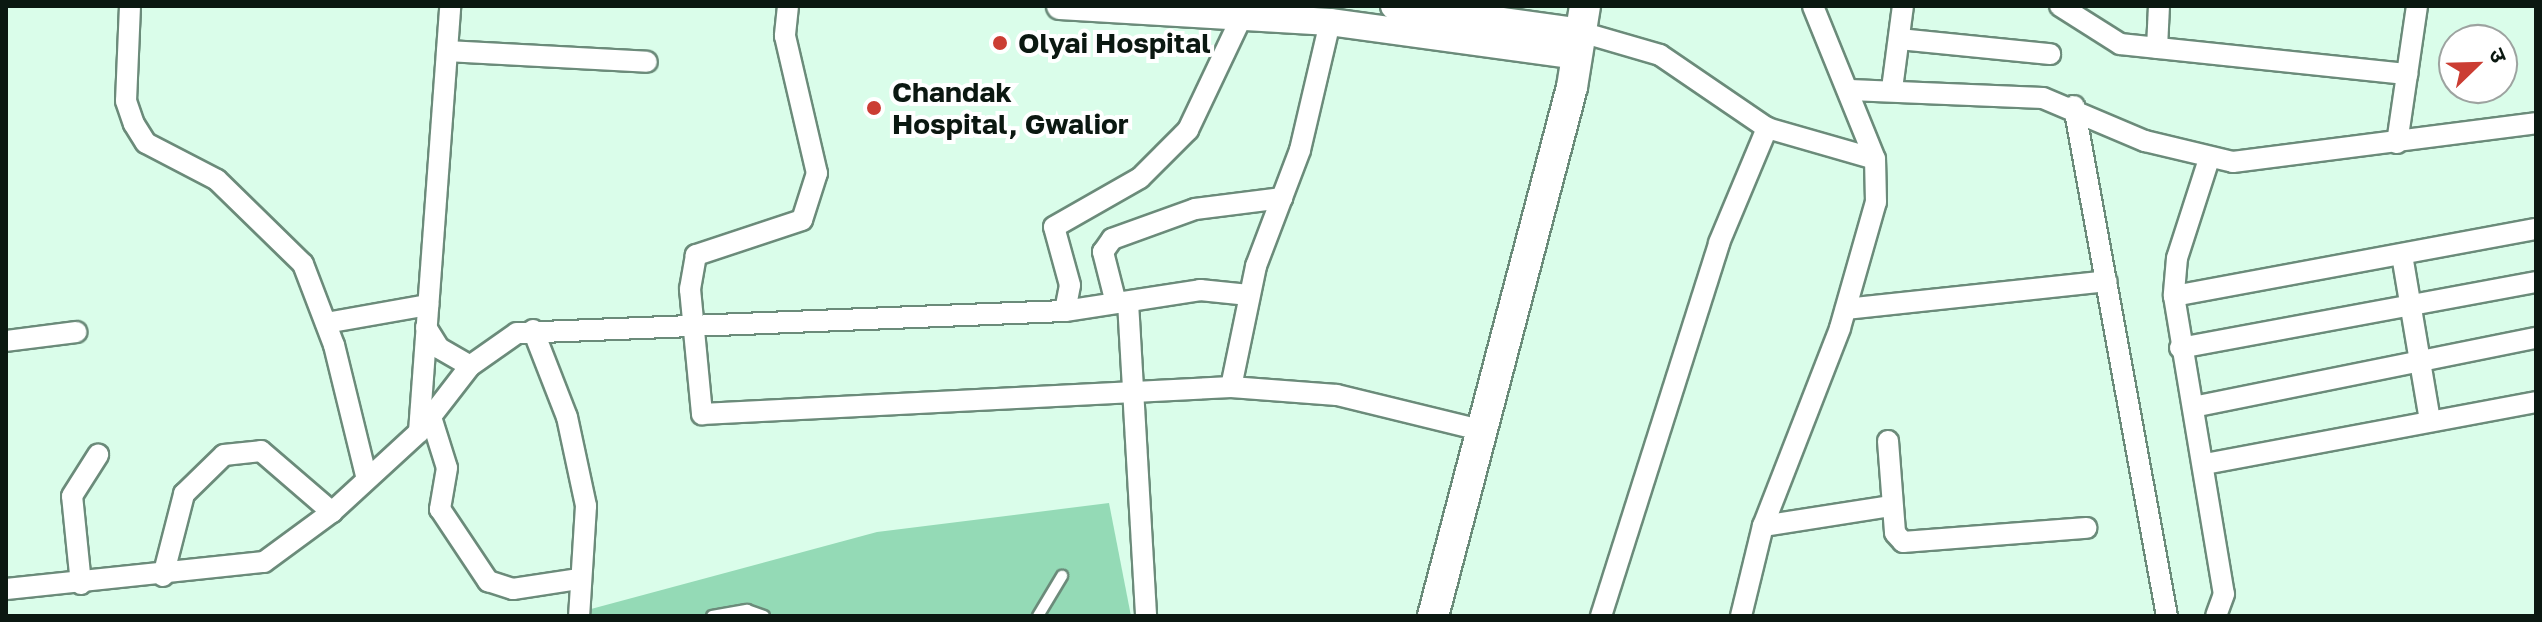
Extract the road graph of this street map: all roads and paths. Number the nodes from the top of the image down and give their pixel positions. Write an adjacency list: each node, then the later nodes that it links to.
1 (130, 6): 40 (street)
2 (450, 6): 16 (street)
3 (788, 6): 42 (street)
4 (1060, 6): 11 (street)
5 (1394, 6): 13 (street)
6 (1814, 6): 21 (street)
7 (1903, 6): 14 (street)
8 (2060, 6): 15 (street)
9 (2159, 6): 15 (street)
10 (2417, 6): 19 (street)
11 (1244, 12): 12 (street); 39 (street)
12 (1330, 22): 13 (street); 28 (street)
13 (1581, 31): 24 (street); 56 (main road)
14 (1899, 39): 17 (street); 20 (street)
15 (2157, 48): 19 (street)
16 (447, 51): 18 (street); 36 (street)
17 (2050, 54)
18 (647, 62)
19 (2407, 74): 25 (street)
20 (1892, 89): 21 (street); 22 (street)
21 (1850, 90): 26 (street)
22 (2074, 106): 27 (street); 31 (street)
23 (2536, 123): 25 (street)
24 (1767, 128): 26 (street); 76 (street)
25 (2397, 143): 27 (street)
26 (1875, 159): 38 (street)
27 (2209, 159): 34 (street)
28 (1282, 198): 33 (street); 35 (street)
29 (2536, 229): 30 (street)
30 (2402, 255): 34 (street); 37 (street)
31 (2106, 281): 38 (street); 78 (street)
32 (2536, 282): 37 (street)
33 (1249, 295): 35 (street); 50 (street)
34 (2174, 296): 47 (street)
35 (1122, 302): 39 (street); 51 (street)
36 (428, 305): 40 (street); 41 (street)
37 (2411, 305): 47 (street); 48 (street)
38 (1846, 309): 63 (street)
39 (1065, 311): 42 (street)
40 (326, 323): 60 (street)
41 (426, 327): 49 (street); 55 (street)
42 (696, 328): 43 (street); 51 (street)
43 (533, 330): 49 (street); 67 (street)
44 (76, 332): 46 (street)
45 (2536, 338): 48 (street)
46 (6, 341)
47 (2180, 348): 53 (street)
48 (2418, 357): 53 (street); 54 (street)
49 (470, 366): 55 (street)
50 (1231, 387): 51 (street); 56 (street)
51 (1137, 396): 74 (street)
52 (2536, 402): 54 (street)
53 (2193, 407): 59 (street)
54 (2430, 421): 59 (street)
55 (425, 424): 60 (street); 67 (street)
56 (1481, 430): 75 (main road)
57 (1888, 441): 61 (street)
58 (98, 455): 68 (street)
59 (2205, 464): 79 (street)
60 (367, 479): 62 (street)
61 (1891, 506): 63 (street); 64 (street)
62 (332, 512): 65 (street); 65 (street)
63 (1763, 526): 77 (street)
64 (2086, 528)
65 (163, 576): 68 (street)
66 (1062, 576): 73 (lane)
67 (579, 579): 70 (street)
68 (81, 584): 69 (street)
69 (6, 589)
70 (579, 616)
71 (712, 616): 72 (lane)
72 (764, 616)
73 (1038, 616)
74 (1146, 616)
75 (1433, 616)
76 (1601, 616)
77 (1741, 616)
78 (2167, 616)
79 (2216, 616)

